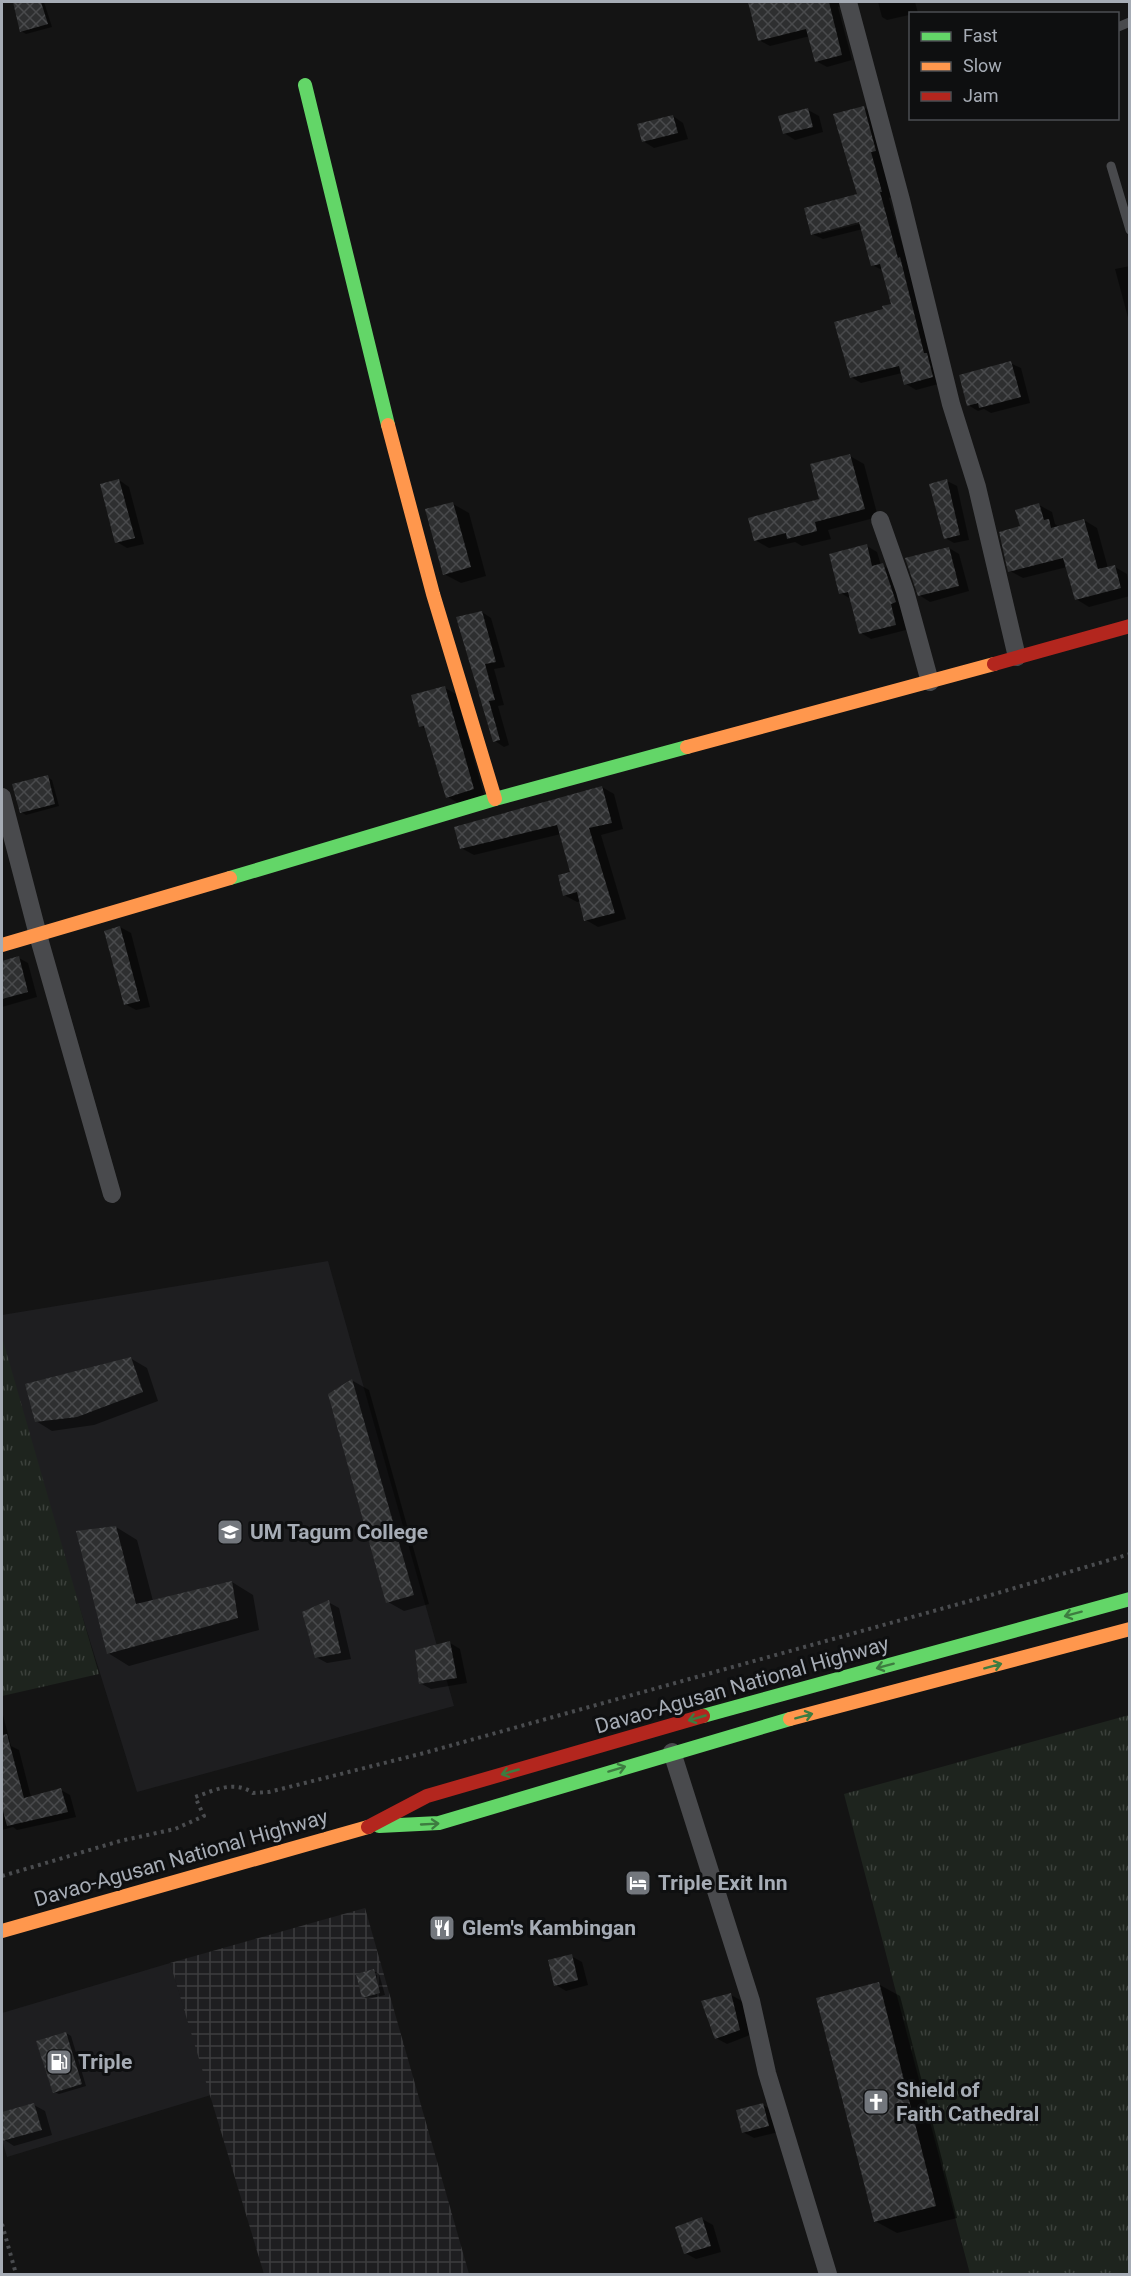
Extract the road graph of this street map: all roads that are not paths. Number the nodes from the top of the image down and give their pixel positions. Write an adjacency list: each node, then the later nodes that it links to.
1 (848, 2): 7 (street)
2 (305, 85): 10 (main road)
3 (1111, 166): 4 (lane)
4 (1130, 230)
5 (880, 520): 8 (street)
6 (1130, 626): 7 (main road)
7 (1017, 657): 8 (main road)
8 (930, 682): 10 (main road)
9 (2, 797): 11 (street)
10 (495, 799): 11 (main road)
11 (38, 935): 12 (main road); 13 (street)
12 (2, 945)
13 (112, 1194)
14 (1130, 1599): 16 (main road, Davao-Agusan National Highway, one-way to 16)
15 (1130, 1629): 17 (main road, Davao-Agusan National Highway, one-way to 15)
16 (753, 1702): 17 (main road); 19 (main road, Davao-Agusan National Highway, one-way to 19)
17 (759, 1727): 18 (main road, Davao-Agusan National Highway)
18 (672, 1752): 19 (main road, Davao-Agusan National Highway, one-way to 18); 21 (street)
19 (371, 1826): 20 (main road, Davao-Agusan National Highway)
20 (2, 1931)
21 (828, 2274)

